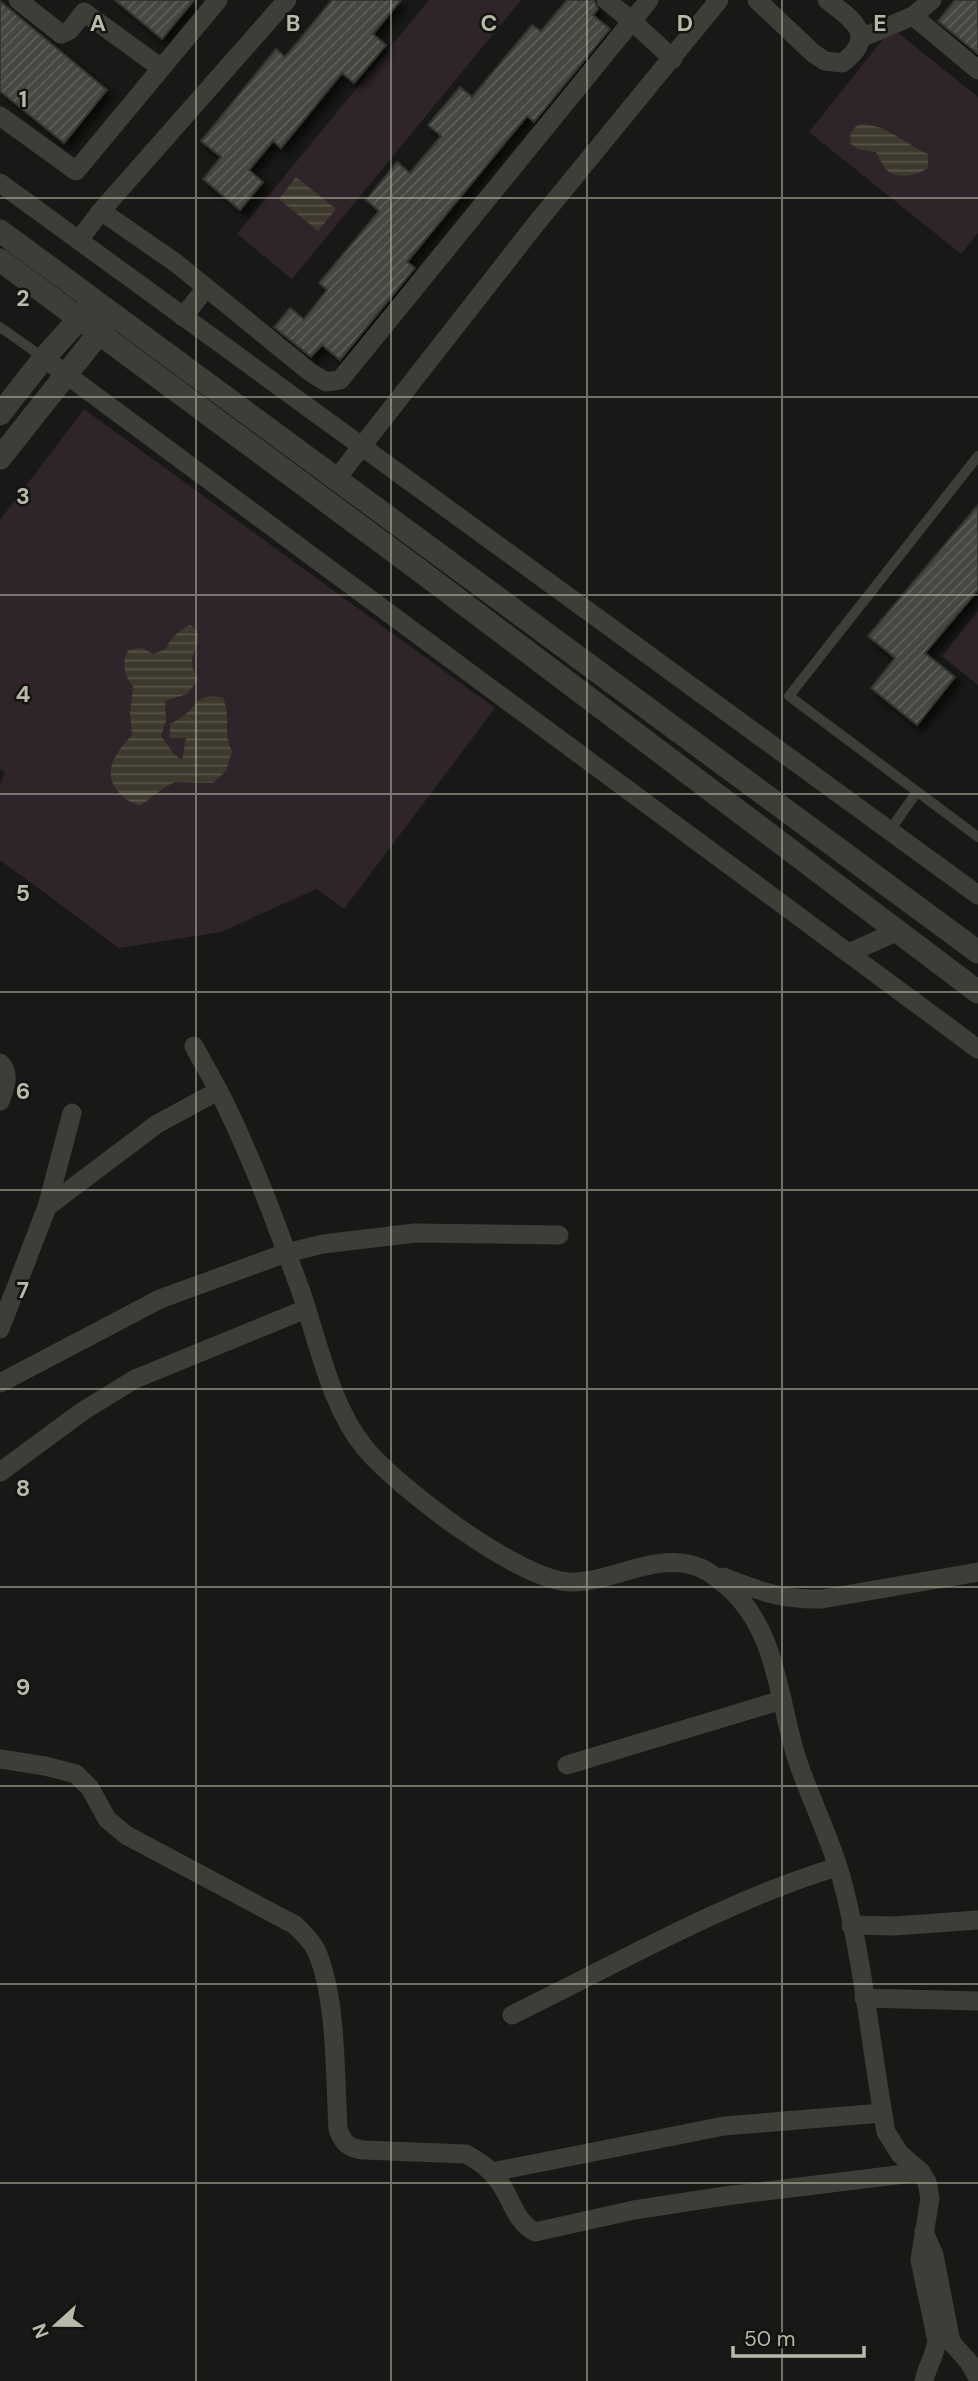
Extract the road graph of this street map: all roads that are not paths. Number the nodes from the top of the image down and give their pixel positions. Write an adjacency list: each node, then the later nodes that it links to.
1 (18, 0): 10 (street)
2 (218, 0): 15 (street)
3 (287, 0): 19 (street)
4 (606, 0): 12 (street)
5 (649, 0): 12 (street)
6 (719, 0): 14 (street)
7 (757, 0): 13 (street)
8 (827, 0): 13 (street)
9 (932, 0): 11 (street)
10 (87, 6): 15 (street)
11 (913, 16): 13 (street); 16 (street)
12 (632, 21): 14 (street); 23 (street)
13 (861, 38)
14 (673, 59): 33 (street)
15 (161, 68): 17 (street)
16 (978, 70)
17 (0, 116)
18 (0, 183): 21 (street)
19 (101, 211): 21 (street); 23 (street)
20 (0, 231): 24 (street)
21 (79, 240): 26 (street)
22 (0, 260): 27 (street)
23 (206, 288): 26 (street)
24 (94, 301): 25 (street); 27 (street)
25 (114, 315): 29 (street); 36 (street)
26 (183, 317): 33 (street)
27 (79, 319): 29 (street); 30 (street)
28 (0, 327): 30 (lane)
29 (99, 334): 31 (street); 41 (street)
30 (44, 358): 31 (street); 32 (street)
31 (67, 374): 35 (street); 42 (street)
32 (0, 414)
33 (360, 446): 36 (street); 38 (street)
34 (978, 456): 37 (lane)
35 (0, 458)
36 (337, 478): 43 (street)
37 (918, 792): 38 (lane); 39 (lane)
38 (890, 830): 40 (street)
39 (978, 837)
40 (978, 895)
41 (898, 931): 42 (street); 44 (street)
42 (859, 949): 46 (street)
43 (978, 952)
44 (978, 992)
45 (194, 1046): 48 (street)
46 (978, 1049)
47 (0, 1063): 49 (street)
48 (218, 1091): 51 (street); 53 (street)
49 (0, 1101)
50 (72, 1113): 51 (street)
51 (47, 1207): 55 (street)
52 (559, 1235): 53 (street)
53 (286, 1253): 54 (street); 56 (street)
54 (306, 1310): 57 (street); 58 (street)
55 (0, 1329)
56 (0, 1383)
57 (0, 1472)
58 (711, 1572): 59 (street); 60 (street)
59 (978, 1572)
60 (782, 1700): 62 (street); 63 (street)
61 (0, 1759): 70 (street)
62 (567, 1765)
63 (837, 1867): 65 (street); 68 (street)
64 (978, 1920): 65 (street)
65 (851, 1925): 66 (street)
66 (864, 1998): 67 (street); 69 (street)
67 (978, 2001)
68 (512, 2015)
69 (883, 2113): 70 (street); 71 (street)
70 (492, 2172): 71 (street)
71 (920, 2172): 72 (street)
72 (923, 2231): 73 (street); 74 (street)
73 (978, 2378)
74 (924, 2381)

